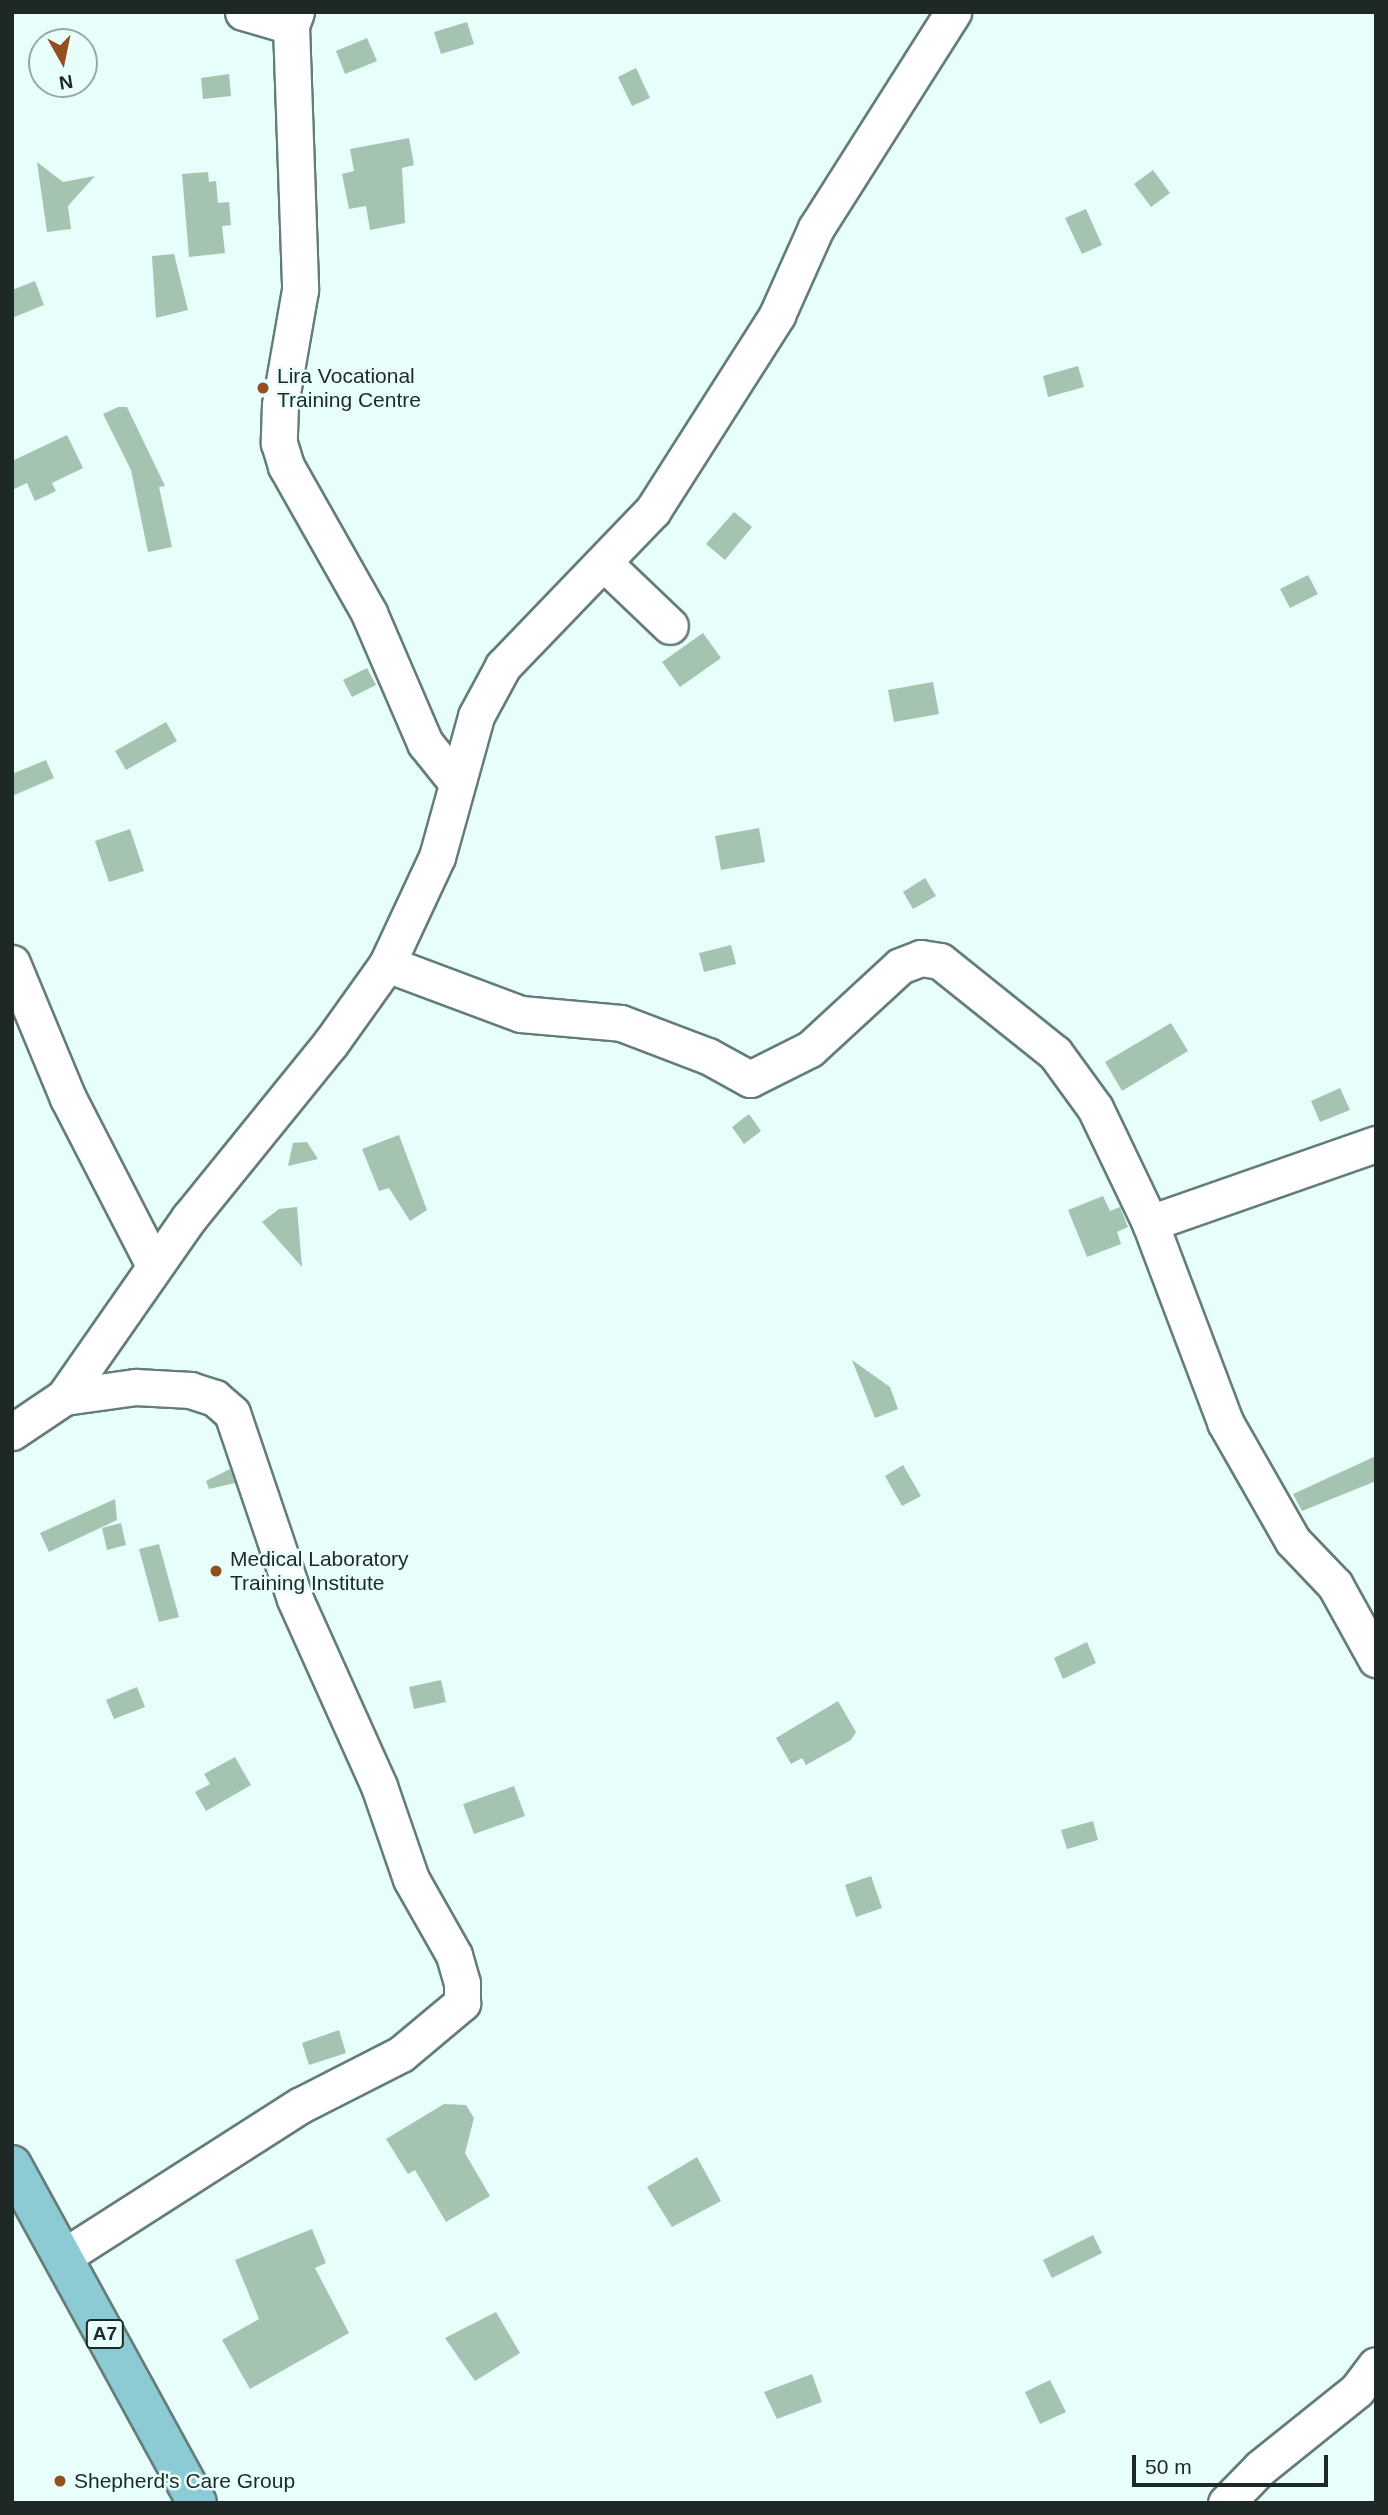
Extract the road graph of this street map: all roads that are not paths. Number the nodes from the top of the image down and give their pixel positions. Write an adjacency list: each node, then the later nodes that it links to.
1 (243, 12): 3 (street)
2 (953, 12): 4 (street)
3 (294, 19): 6 (street)
4 (604, 563): 5 (street); 6 (street)
5 (670, 625)
6 (457, 783): 8 (street)
7 (12, 963): 11 (street)
8 (387, 964): 10 (street); 11 (street)
9 (1376, 1144): 10 (street)
10 (1150, 1223): 14 (street)
11 (155, 1265): 12 (street)
12 (64, 1397): 13 (street); 16 (street)
13 (12, 1432)
14 (1376, 1659)
15 (12, 2165): 16 (main road, A7)
16 (63, 2258): 18 (main road, A7)
17 (1376, 2365): 19 (street)
18 (197, 2503)
19 (1226, 2503)

